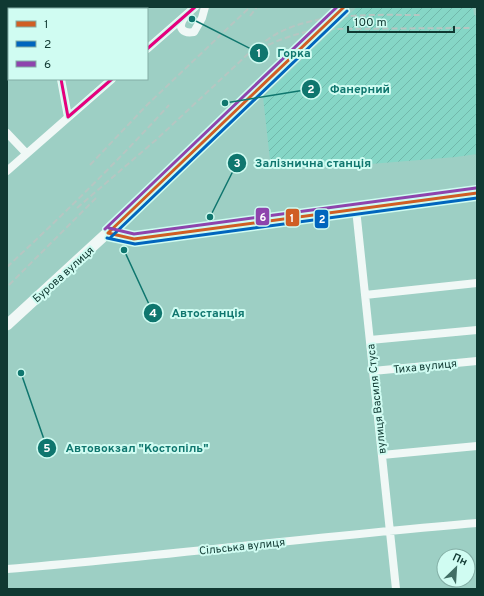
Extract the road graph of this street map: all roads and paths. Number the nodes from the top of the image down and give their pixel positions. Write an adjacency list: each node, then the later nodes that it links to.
1 (195, 7): 4 (street)
2 (205, 7): 4 (street)
3 (344, 7): 14 (main road, Бурова вулиця)
4 (188, 13): 5 (street)
5 (148, 48)
6 (61, 80): 8 (street)
7 (111, 80): 8 (street)
8 (68, 117): 10 (street)
9 (7, 132): 10 (street)
10 (26, 153): 11 (street)
11 (7, 171)
12 (477, 193): 13 (street)
13 (356, 209): 14 (street); 16 (street, вулиця Василя Стуса)
14 (108, 233): 17 (main road, Бурова вулиця)
15 (477, 283): 16 (street)
16 (365, 295): 19 (street, вулиця Василя Стуса)
17 (7, 325)
18 (477, 330): 19 (street)
19 (370, 340): 21 (street, вулиця Василя Стуса)
20 (477, 361): 21 (street, Тиха вулиця)
21 (373, 371): 23 (street, вулиця Василя Стуса)
22 (477, 446): 23 (street)
23 (382, 454): 25 (street, вулиця Василя Стуса)
24 (477, 523): 25 (street, Сільська вулиця)
25 (390, 530): 26 (street, Сільська вулиця); 27 (street, вулиця Василя Стуса)
26 (7, 569)
27 (396, 589)

